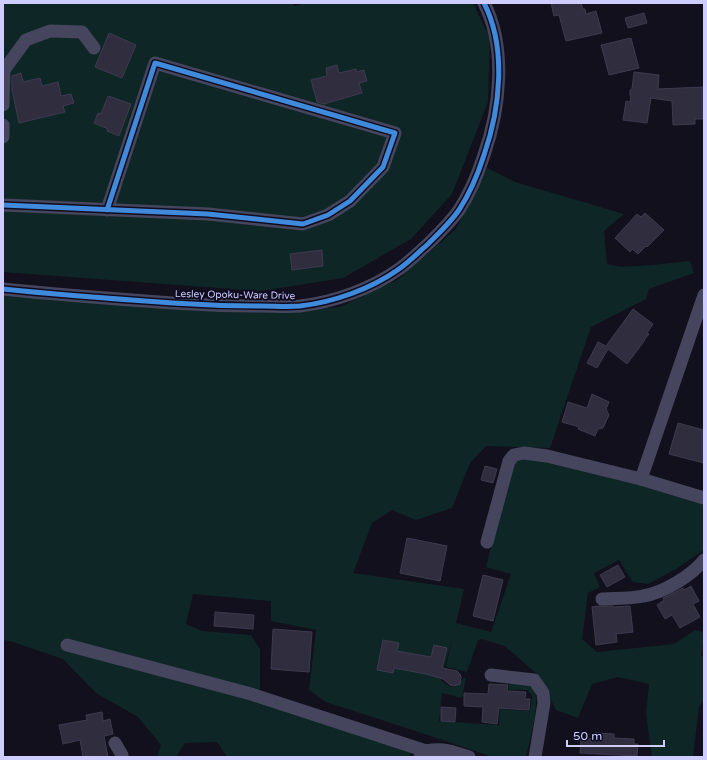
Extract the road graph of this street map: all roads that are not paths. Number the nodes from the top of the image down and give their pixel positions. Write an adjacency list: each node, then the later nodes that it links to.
1 (484, 3): 8 (street, Lesley Opoku-Ware Drive)
2 (94, 48): 3 (street)
3 (3, 105)
4 (3, 125): 5 (street)
5 (3, 137)
6 (3, 205): 7 (street)
7 (107, 210): 7 (street)
8 (3, 289)
9 (704, 295): 10 (street)
10 (641, 478): 11 (street); 12 (street)
11 (704, 498)
12 (487, 542)
13 (704, 560): 14 (street)
14 (602, 599)
15 (67, 645): 18 (street)
16 (491, 675): 21 (street)
17 (115, 743): 19 (street)
18 (423, 754): 20 (street)
19 (122, 757)
20 (469, 757)
21 (535, 757)

